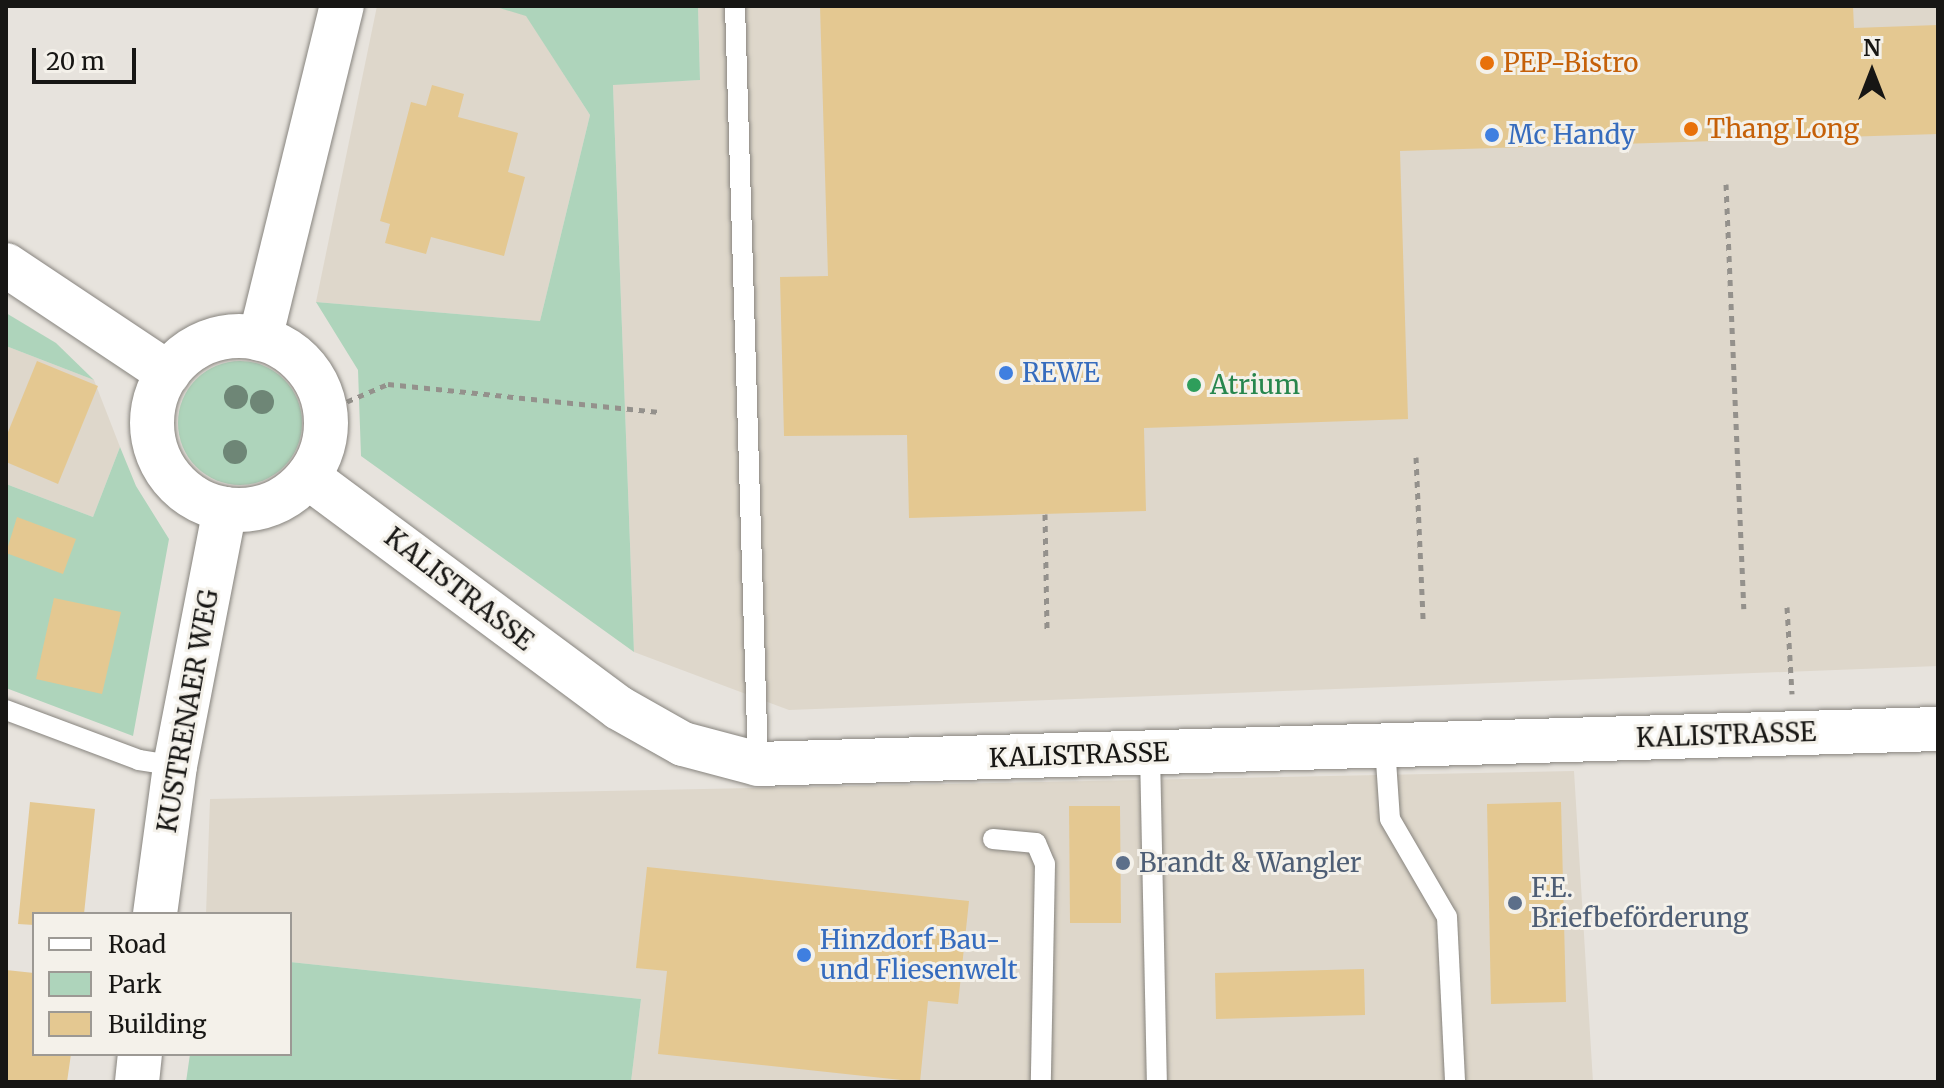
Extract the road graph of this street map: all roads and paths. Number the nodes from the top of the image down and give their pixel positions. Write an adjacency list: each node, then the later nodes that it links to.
1 (342, 6): 5 (street)
2 (735, 6): 22 (lane)
3 (1726, 184): 14 (path)
4 (6, 265): 6 (street)
5 (260, 339): 6 (street); 7 (street)
6 (168, 373): 11 (street)
7 (325, 411): 8 (path); 10 (street)
8 (660, 412)
9 (1416, 457): 15 (path)
10 (308, 477): 11 (street); 22 (street, KALISTRASSE)
11 (225, 509): 23 (street, KUSTRENAER WEG)
12 (1045, 514): 16 (path)
13 (1787, 607): 19 (path)
14 (1744, 609)
15 (1423, 620)
16 (1047, 633)
17 (6, 710): 23 (lane)
18 (1938, 729): 19 (street, KALISTRASSE)
19 (1794, 733): 20 (street, KALISTRASSE)
20 (1385, 746): 21 (street, KALISTRASSE); 30 (lane)
21 (1150, 753): 22 (street, KALISTRASSE); 29 (lane)
22 (758, 764)
23 (175, 766): 25 (street, KUSTRENAER WEG)
24 (993, 839): 28 (lane)
25 (155, 912)
26 (140, 1056): 27 (street)
27 (137, 1082)
28 (1041, 1082)
29 (1157, 1082)
30 (1455, 1082)

